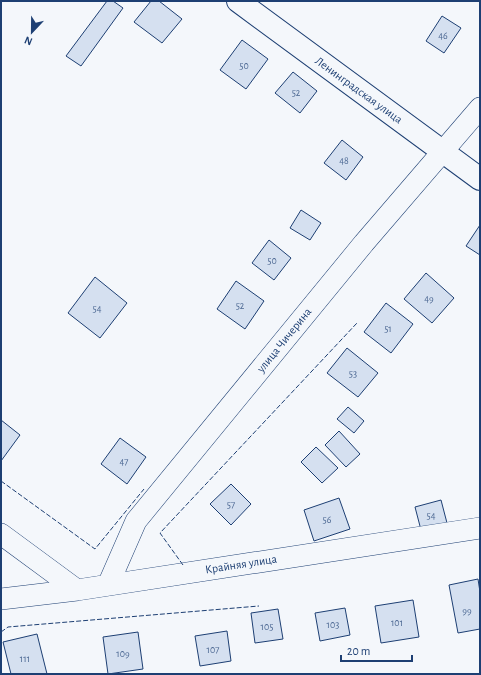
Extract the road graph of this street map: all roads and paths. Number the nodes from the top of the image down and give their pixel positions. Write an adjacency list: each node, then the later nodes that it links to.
1 (238, 1): 3 (street, Ленинградская улица)
2 (480, 108): 3 (street, улица Чичерина)
3 (444, 152): 4 (street, Ленинградская улица); 7 (street, улица Чичерина)
4 (480, 179)
5 (480, 528): 7 (street, Крайняя улица)
6 (1, 534): 8 (street)
7 (108, 584): 8 (street, Крайняя улица)
8 (78, 590): 9 (street, Крайняя улица)
9 (1, 599)

